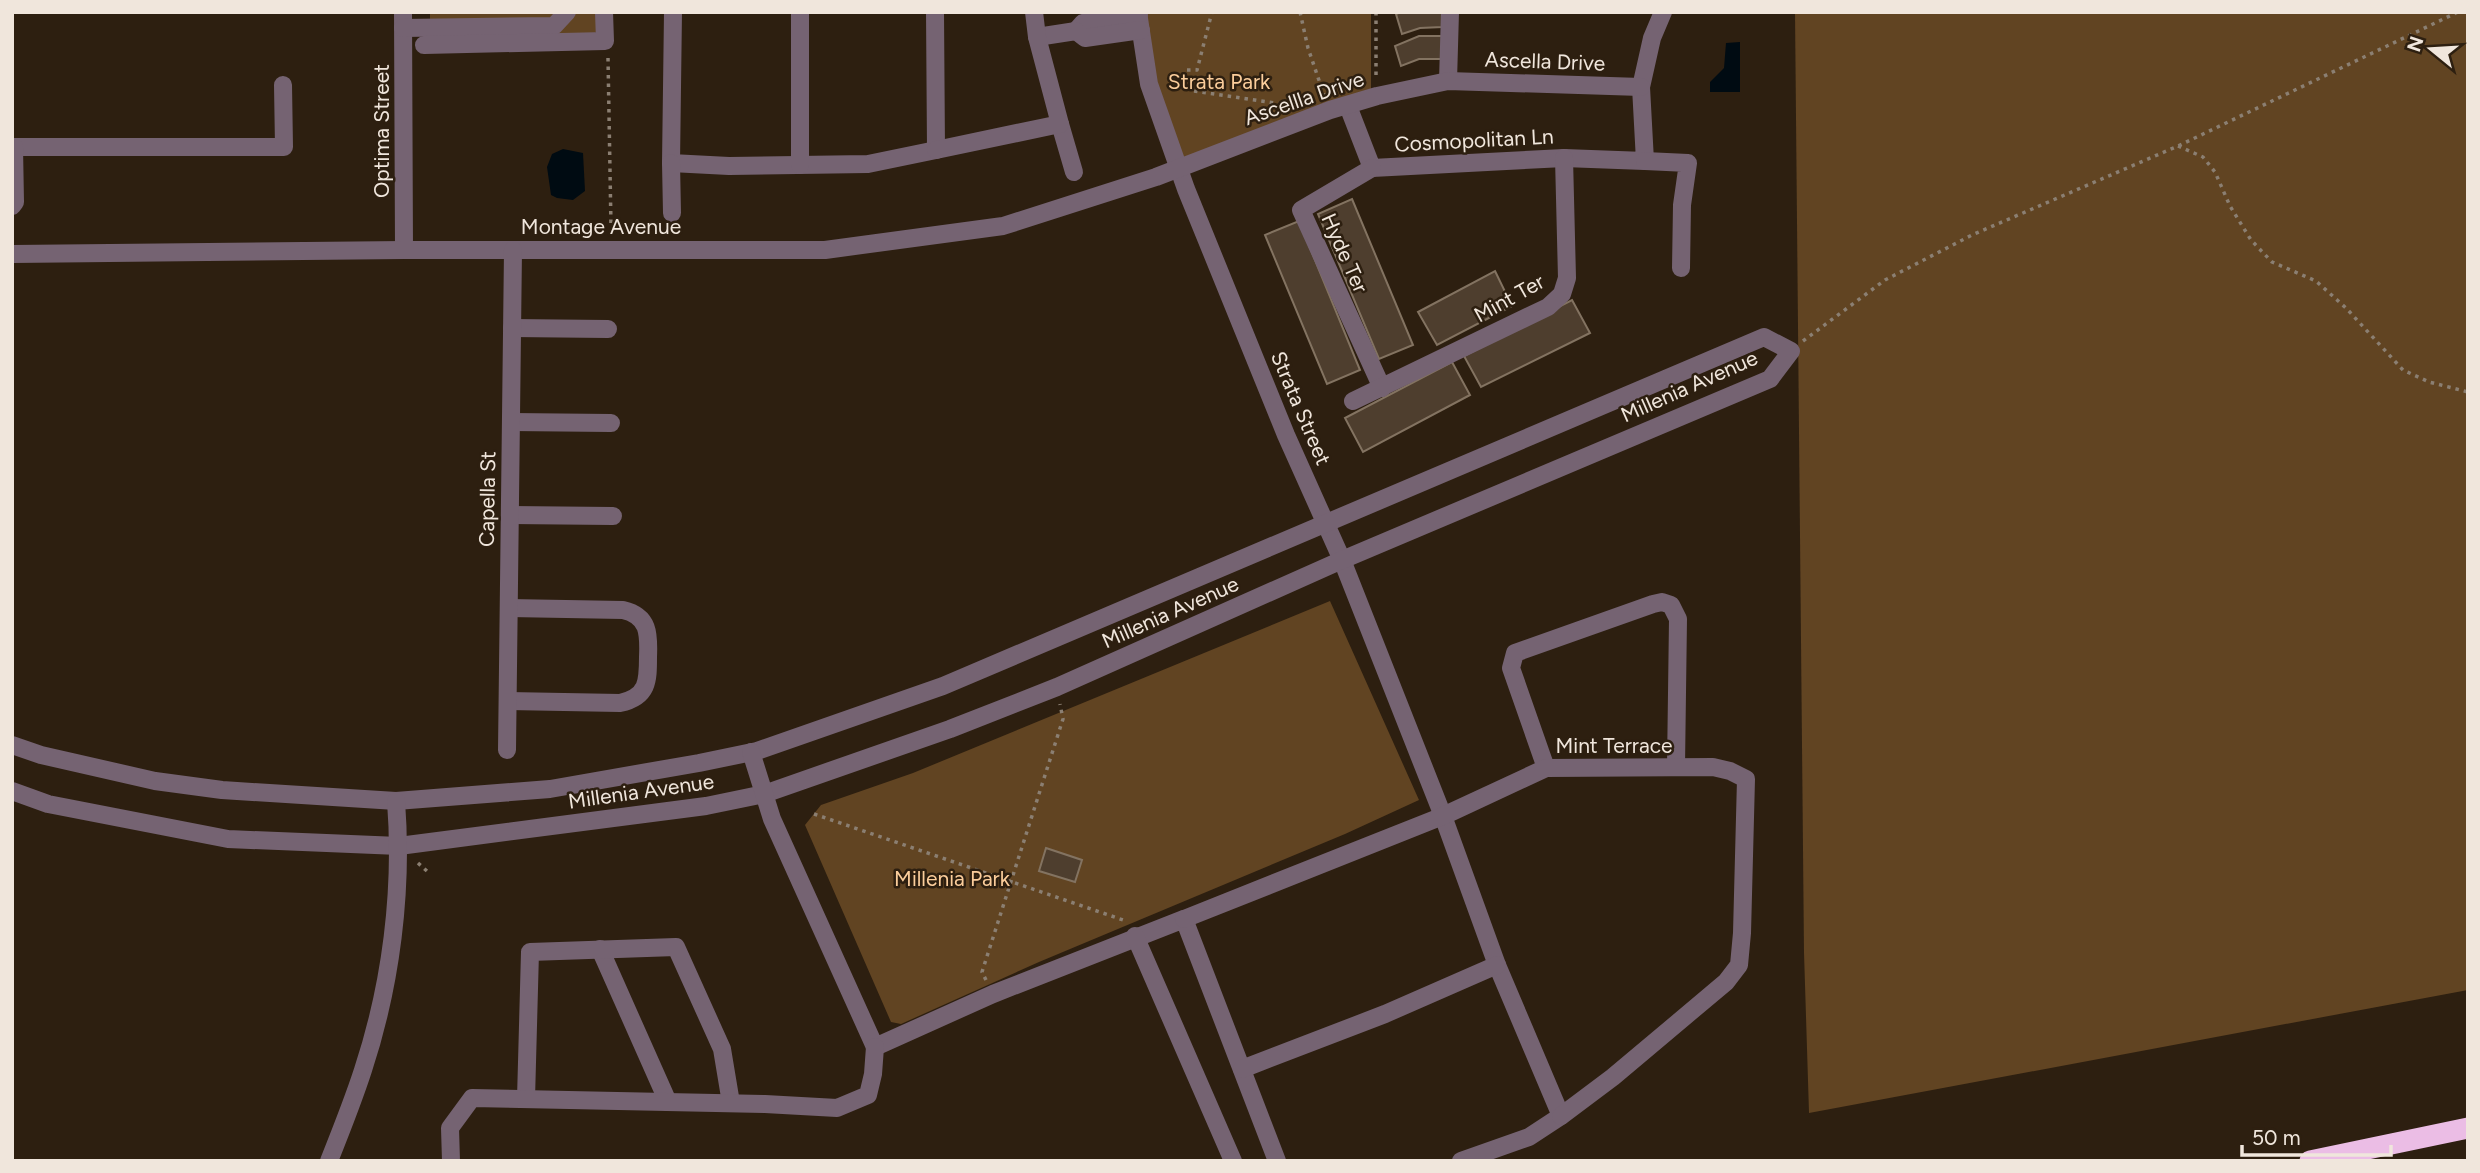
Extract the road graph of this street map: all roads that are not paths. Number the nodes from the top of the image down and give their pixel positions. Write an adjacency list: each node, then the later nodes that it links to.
1 (567, 12): 11 (street)
2 (604, 12): 11 (street)
3 (673, 12): 23 (street)
4 (800, 12): 24 (street)
5 (934, 12): 20 (street)
6 (1034, 12): 12 (street)
7 (1450, 12): 14 (street)
8 (1663, 12): 16 (street)
9 (1139, 19): 12 (street); 25 (street, Strata Street)
10 (403, 20): 11 (street); 30 (street, Optima Street)
11 (521, 27): 13 (street)
12 (1037, 37): 18 (street)
13 (424, 45)
14 (1448, 81): 16 (street, Ascella Drive); 17 (street, Ascellla Drive)
15 (283, 85): 19 (street)
16 (1641, 87): 22 (street)
17 (1348, 106): 25 (street, Ascellla Drive); 26 (street, Cosmopolitan Ln)
18 (1060, 124): 20 (street); 27 (street)
19 (13, 147): 28 (street)
20 (936, 150): 24 (street)
21 (1564, 158): 22 (street, Cosmopolitan Ln); 26 (street, Cosmopolitan Ln); 36 (street, Mint Ter)
22 (1645, 161): 33 (street, Cosmopolitan Ln)
23 (671, 163): 24 (street); 29 (street)
24 (800, 165)
25 (1179, 167): 31 (street, Montage Avenue); 42 (street, Strata Street)
26 (1371, 168): 36 (street, Hyde Ter)
27 (1074, 172)
28 (12, 206)
29 (672, 213)
30 (404, 250): 31 (street, Montage Avenue); 32 (street, Montage Avenue)
31 (513, 250): 34 (street, Capella St)
32 (12, 254)
33 (1681, 268)
34 (512, 328): 35 (street); 38 (street, Capella St)
35 (608, 329)
36 (1382, 388): 37 (street, Mint Ter)
37 (1353, 401)
38 (511, 422): 39 (street); 40 (street, Capella St)
39 (611, 423)
40 (510, 515): 41 (street); 44 (street, Capella St)
41 (613, 516)
42 (1325, 522): 43 (street, Strata Street); 43 (street, Millenia Avenue); 48 (street, Millenia Avenue)
43 (1342, 560): 52 (street, Millenia Avenue); 54 (street, Strata Street)
44 (509, 608): 45 (street, Capella St); 45 (street)
45 (508, 701): 47 (street, Capella St)
46 (12, 746): 53 (street, Millenia Avenue)
47 (507, 750)
48 (751, 752): 52 (street); 53 (street, Millenia Avenue)
49 (1676, 767): 50 (street, Mint Terrace); 50 (street); 65 (street, Mint Terrace)
50 (1546, 768): 54 (street, Mint Terrace)
51 (12, 791): 55 (street, Millenia Avenue)
52 (764, 794): 55 (street, Millenia Avenue); 60 (street)
53 (396, 801): 55 (street)
54 (1443, 816): 56 (street, Mint Terrace); 59 (street, Strata Street)
55 (399, 846): 67 (street)
56 (1184, 919): 57 (street, Mint Terrace); 61 (street)
57 (1135, 936): 60 (street, Mint Terrace); 69 (street)
58 (600, 949): 62 (street); 63 (street); 64 (street)
59 (1497, 965): 61 (street); 65 (street, Strata Street)
60 (875, 1047): 64 (street)
61 (1242, 1069): 70 (street)
62 (526, 1099): 63 (street); 68 (street)
63 (668, 1102): 64 (street)
64 (731, 1103)
65 (1561, 1116): 71 (street)
66 (2468, 1128): 72 (highway)
67 (330, 1161)
68 (451, 1161)
69 (1233, 1161)
70 (1277, 1161)
71 (1461, 1161)
72 (2310, 1161)

